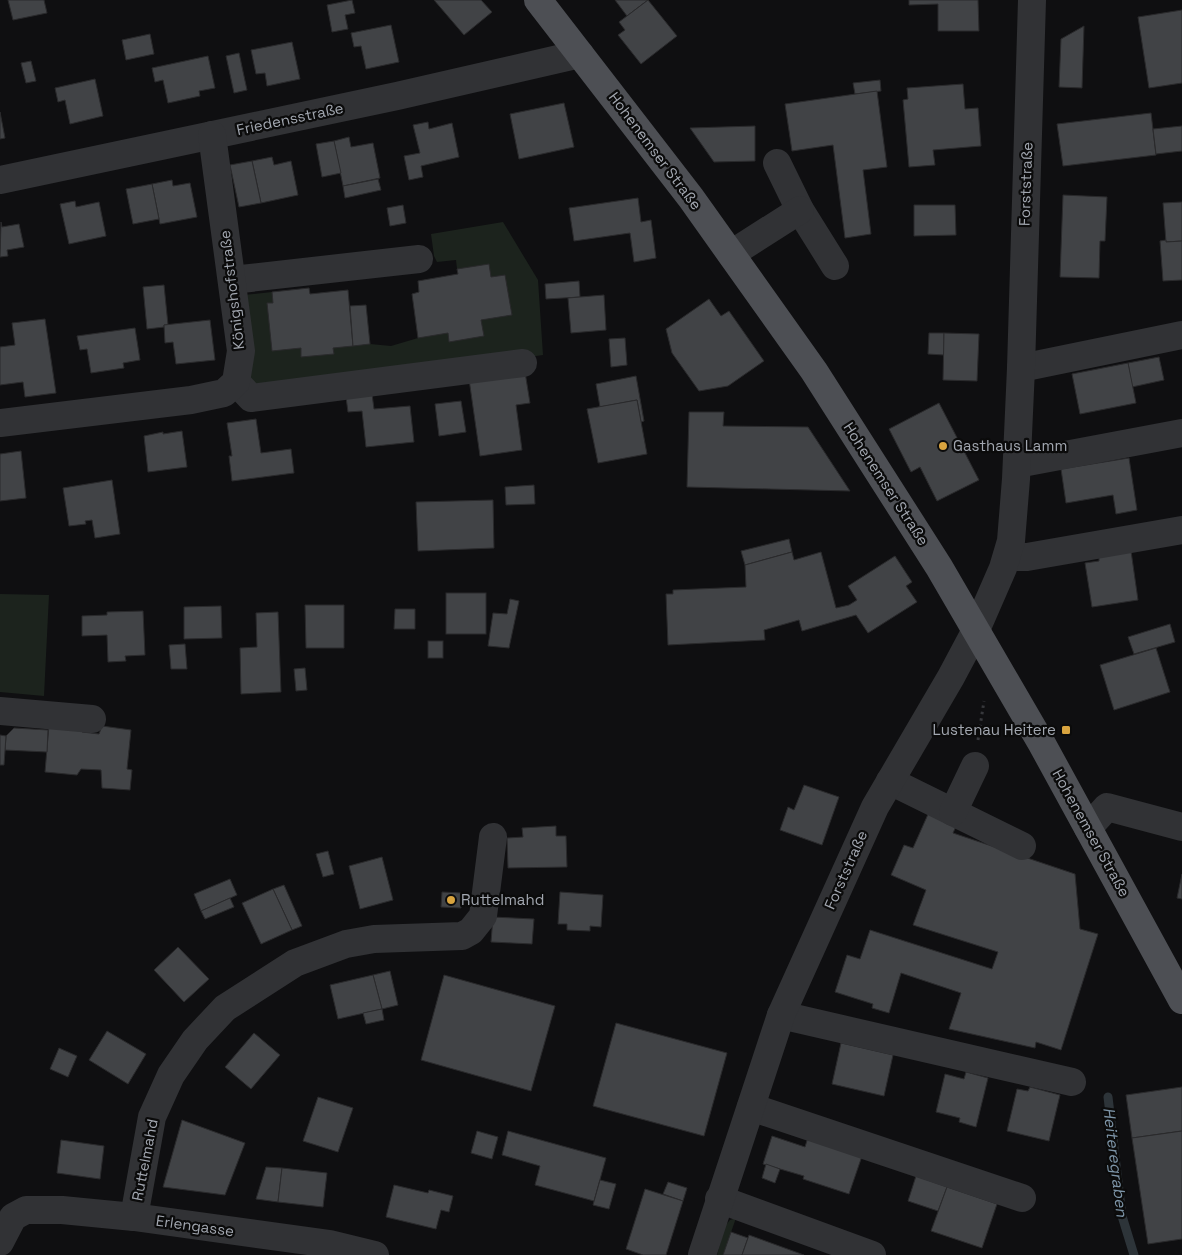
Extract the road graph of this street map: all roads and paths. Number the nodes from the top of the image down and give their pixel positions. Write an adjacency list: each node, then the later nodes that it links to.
1 (538, 0): 3 (main road, Hohenemser Straße)
2 (1032, 0): 14 (street, Forststraße)
3 (580, 54): 4 (street, Friedensstraße); 8 (main road, Hohenemser Straße)
4 (212, 135): 6 (street, Friedensstraße); 11 (street, Königshofstraße)
5 (778, 163): 7 (street)
6 (0, 180)
7 (800, 210): 8 (street); 10 (street)
8 (731, 254): 21 (main road, Hohenemser Straße)
9 (419, 259): 11 (street)
10 (835, 266)
11 (232, 280): 15 (street, Königshofstraße)
12 (1182, 335): 14 (street)
13 (523, 363): 15 (street)
14 (1021, 368): 18 (street, Forststraße)
15 (236, 382): 16 (street)
16 (0, 423)
17 (1182, 433): 18 (street)
18 (1017, 464): 20 (street, Forststraße)
19 (1182, 530): 20 (street)
20 (1007, 557): 21 (street, Forststraße)
21 (976, 630): 26 (street, Forststraße); 29 (main road, Hohenemser Straße)
22 (984, 701): 25 (path)
23 (0, 711): 24 (street)
24 (92, 719)
25 (975, 766): 27 (street)
26 (890, 781): 27 (street); 33 (street, Forststraße)
27 (953, 812): 31 (street)
28 (1182, 827): 29 (street)
29 (1088, 828): 32 (main road, Hohenemser Straße)
30 (493, 838): 38 (street, Ruttelmahd)
31 (1022, 846)
32 (1182, 1000)
33 (781, 1015): 34 (street); 35 (street, Forststraße)
34 (1072, 1082)
35 (751, 1106): 36 (street); 37 (street, Forststraße)
36 (1022, 1198)
37 (719, 1199): 41 (street, Forststraße); 42 (street)
38 (134, 1217): 39 (street, Erlengasse); 40 (street, Erlengasse)
39 (0, 1242)
40 (375, 1255)
41 (702, 1255)
42 (872, 1255)

